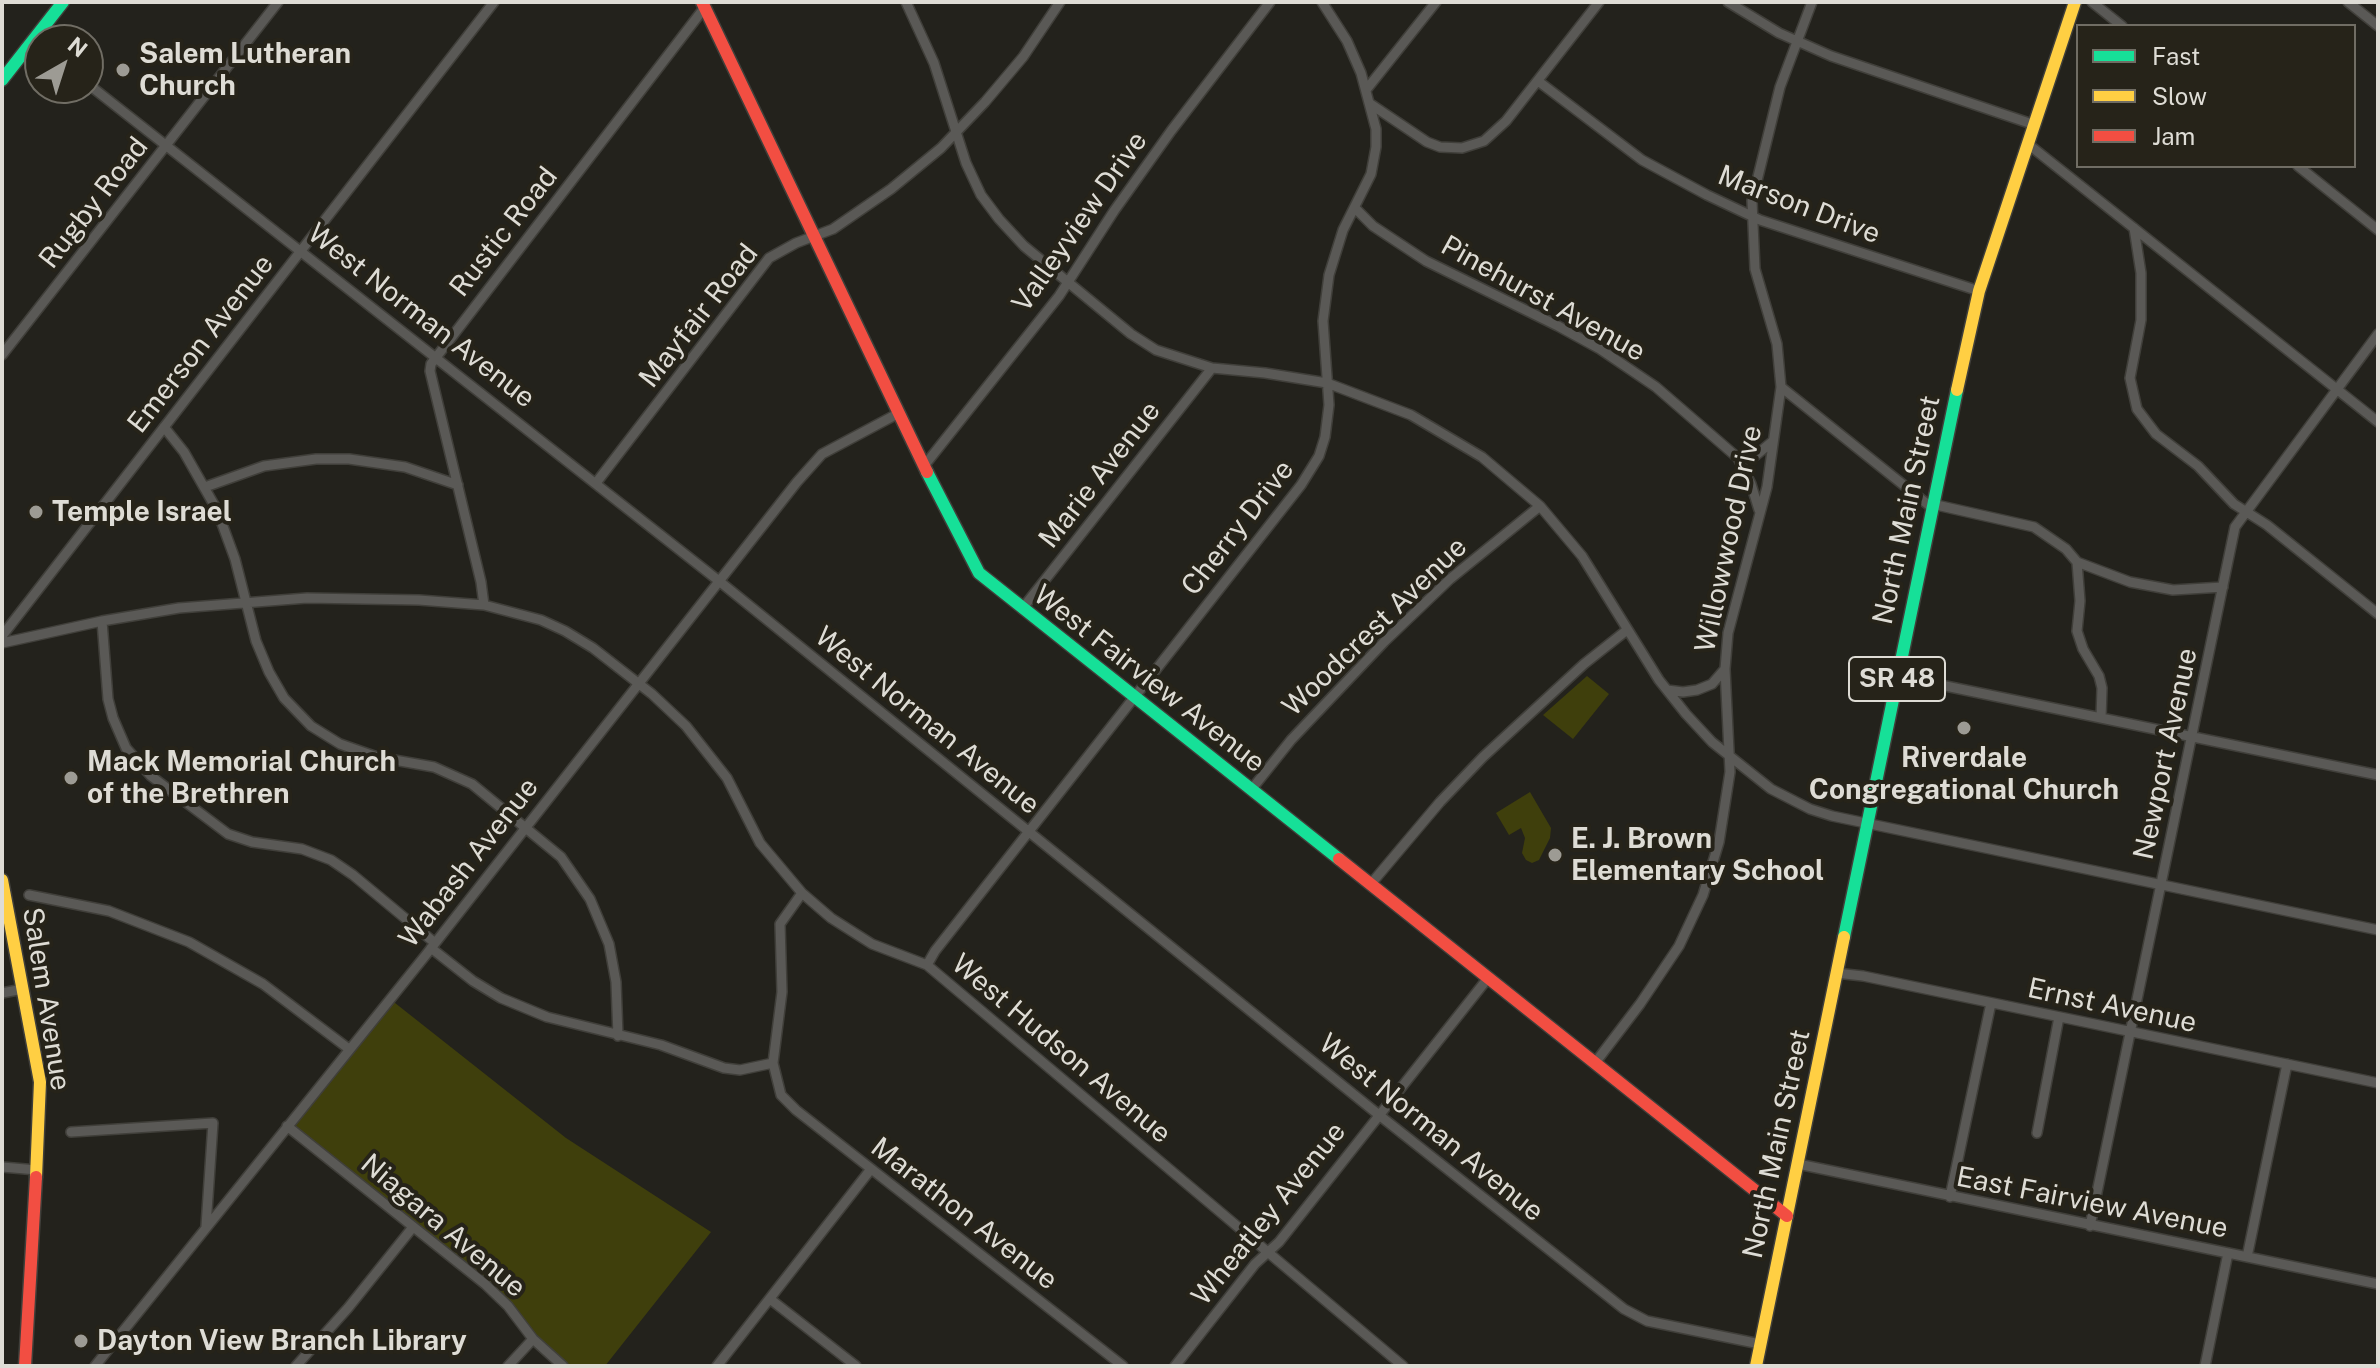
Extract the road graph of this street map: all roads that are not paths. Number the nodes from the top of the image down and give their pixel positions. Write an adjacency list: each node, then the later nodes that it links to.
1 (63, 2): 16 (main road)
2 (278, 2): 29 (street, Rugby Road)
3 (494, 2): 36 (street, Emerson Avenue)
4 (906, 2): 27 (street)
5 (1060, 2): 27 (street, Mayfair Road)
6 (1270, 2): 37 (street, Valleyview Drive)
7 (1322, 2): 23 (street, Cherry Drive)
8 (1436, 2): 23 (street)
9 (1599, 2): 22 (street)
10 (1728, 2): 19 (street)
11 (1812, 2): 19 (street, Willowwood Drive)
12 (2075, 2): 26 (main road, North Main Street / SR 48)
13 (2092, 2): 17 (street)
14 (2348, 2): 18 (street)
15 (705, 4): 35 (main road, West Fairview Avenue); 41 (street, Rustic Road)
16 (49, 24)
17 (2120, 24)
18 (2378, 26)
19 (1796, 41): 26 (street); 32 (street, Willowwood Drive)
20 (24, 56): 21 (main road)
21 (2, 80)
22 (1538, 81): 25 (street); 32 (street, Marson Drive)
23 (1366, 90): 25 (street, Cherry Drive)
24 (104, 96): 29 (street, West Norman Avenue)
25 (1369, 103): 31 (street, Cherry Drive)
26 (2035, 125): 28 (main road, North Main Street / SR 48)
27 (956, 132): 35 (street, Mayfair Road); 37 (street)
28 (2028, 144): 33 (street); 38 (main road, North Main Street / SR 48)
29 (168, 145): 36 (street, West Norman Avenue); 40 (street, Rugby Road)
30 (2300, 168): 34 (street)
31 (1355, 208): 43 (street, Cherry Drive); 50 (street, Pinehurst Avenue)
32 (1751, 216): 38 (street, Marson Drive); 44 (street, Willowwood Drive)
33 (2134, 228): 45 (street); 58 (street)
34 (2378, 230)
35 (815, 236): 46 (main road, West Fairview Avenue); 52 (street, Mayfair Road)
36 (302, 250): 41 (street, West Norman Avenue); 48 (street, Emerson Avenue)
37 (1068, 283): 42 (street); 51 (street, Valleyview Drive)
38 (1979, 291): 56 (main road, North Main Street / SR 48)
39 (2378, 334): 45 (street, Newport Avenue)
40 (2, 355)
41 (436, 356): 52 (street, West Norman Avenue); 53 (street)
42 (1212, 368): 43 (street); 64 (street, Marie Avenue)
43 (1327, 383): 55 (street); 74 (street, Cherry Drive)
44 (1781, 387): 49 (street, Willowwood Drive); 56 (street)
45 (2337, 389): 47 (street); 58 (street, Newport Avenue)
46 (899, 413): 51 (main road, West Fairview Avenue); 60 (street, Wabash Avenue)
47 (2378, 422)
48 (164, 427): 54 (street); 68 (street, Emerson Avenue)
49 (1774, 440): 50 (street); 57 (street, Willowwood Drive)
50 (1738, 458): 57 (street, Pinehurst Avenue)
51 (924, 466): 64 (main road, West Fairview Avenue)
52 (596, 483): 60 (street, West Norman Avenue)
53 (458, 485): 54 (street); 63 (street)
54 (205, 487): 62 (street)
55 (1540, 506): 67 (street); 79 (street, Woodcrest Avenue)
56 (1932, 506): 59 (street); 71 (main road, North Main Street / SR 48)
57 (1759, 510): 70 (street, Willowwood Drive)
58 (2245, 512): 61 (street, Newport Avenue); 65 (street)
59 (2077, 562): 61 (street); 75 (street)
60 (719, 581): 72 (street, Wabash Avenue); 82 (street, West Norman Avenue)
61 (2223, 587): 76 (street, Newport Avenue)
62 (245, 602): 63 (street, West Hudson Avenue); 66 (street, West Hudson Avenue); 81 (street)
63 (484, 605): 72 (street, West Hudson Avenue)
64 (1022, 609): 74 (main road, West Fairview Avenue)
65 (2378, 614)
66 (102, 621): 69 (street, West Hudson Avenue); 89 (street)
67 (1627, 630): 73 (street); 84 (street)
68 (2, 636)
69 (2, 643)
70 (1725, 669): 73 (street); 77 (street, Willowwood Drive)
71 (1897, 676): 75 (street); 80 (main road, North Main Street / SR 48)
72 (638, 684): 81 (street, Wabash Avenue); 86 (street, West Hudson Avenue)
73 (1667, 690): 77 (street)
74 (1134, 697): 79 (main road, West Fairview Avenue); 82 (street, Cherry Drive)
75 (2101, 718): 76 (street)
76 (2191, 737): 78 (street); 85 (street, Newport Avenue)
77 (1728, 755): 80 (street); 101 (street, Willowwood Drive)
78 (2378, 775)
79 (1251, 790): 84 (main road, West Fairview Avenue)
80 (1867, 824): 85 (street); 91 (main road, North Main Street / SR 48)
81 (525, 826): 89 (street, Wabash Avenue); 98 (street)
82 (1029, 831): 90 (street, Cherry Drive); 104 (street, West Norman Avenue)
83 (2, 880): 93 (main road, Salem Avenue)
84 (1370, 885): 92 (main road, West Fairview Avenue)
85 (2161, 885): 88 (street); 97 (street, Newport Avenue)
86 (802, 893): 90 (street, West Hudson Avenue); 100 (street)
87 (29, 895): 99 (street)
88 (2378, 930)
89 (433, 946): 98 (street); 99 (street, Wabash Avenue)
90 (927, 965): 117 (street, West Hudson Avenue)
91 (1836, 973): 95 (street, Ernst Avenue); 108 (main road, North Main Street / SR 48)
92 (1488, 978): 101 (main road, West Fairview Avenue); 104 (street, Wheatley Avenue)
93 (23, 989): 94 (street); 111 (main road, Salem Avenue)
94 (2, 993)
95 (1991, 1003): 96 (street, Ernst Avenue); 112 (street)
96 (2059, 1017): 97 (street, Ernst Avenue); 107 (street)
97 (2131, 1032): 102 (street, Ernst Avenue); 115 (street, Newport Avenue)
98 (618, 1036): 100 (street)
99 (349, 1049): 105 (street, Wabash Avenue)
100 (773, 1063): 110 (street, Marathon Avenue)
101 (1595, 1063): 113 (main road, West Fairview Avenue)
102 (2287, 1064): 103 (street, Ernst Avenue); 119 (street)
103 (2378, 1083)
104 (1379, 1115): 117 (street, Wheatley Avenue); 123 (street, West Norman Avenue)
105 (287, 1126): 114 (street, Wabash Avenue); 116 (street, Niagara Avenue)
106 (71, 1132): 114 (street)
107 (2037, 1133)
108 (1798, 1164): 112 (street, East Fairview Avenue); 113 (main road, North Main Street / SR 48)
109 (2, 1167): 111 (street)
110 (871, 1169): 121 (street); 131 (street, Marathon Avenue)
111 (37, 1170): 124 (main road, Salem Avenue)
112 (1950, 1197): 115 (street, East Fairview Avenue)
113 (1787, 1216): 123 (main road, North Main Street / SR 48)
114 (206, 1226): 125 (street, Wabash Avenue)
115 (2090, 1226): 118 (street, East Fairview Avenue)
116 (413, 1227): 122 (street, Niagara Avenue); 126 (street)
117 (1267, 1252): 132 (street, Wheatley Avenue); 133 (street, West Hudson Avenue)
118 (2228, 1253): 119 (street, East Fairview Avenue); 135 (street)
119 (2247, 1257): 120 (street, East Fairview Avenue)
120 (2378, 1284)
121 (770, 1299): 129 (street); 130 (street)
122 (533, 1339): 127 (street); 128 (street, Niagara Avenue)
123 (1760, 1344): 134 (main road, North Main Street / SR 48)
124 (25, 1366)
125 (95, 1366)
126 (296, 1366)
127 (508, 1366)
128 (563, 1366)
129 (717, 1366)
130 (856, 1366)
131 (1123, 1366)
132 (1175, 1366)
133 (1403, 1366)
134 (1758, 1366)
135 (2205, 1366)

